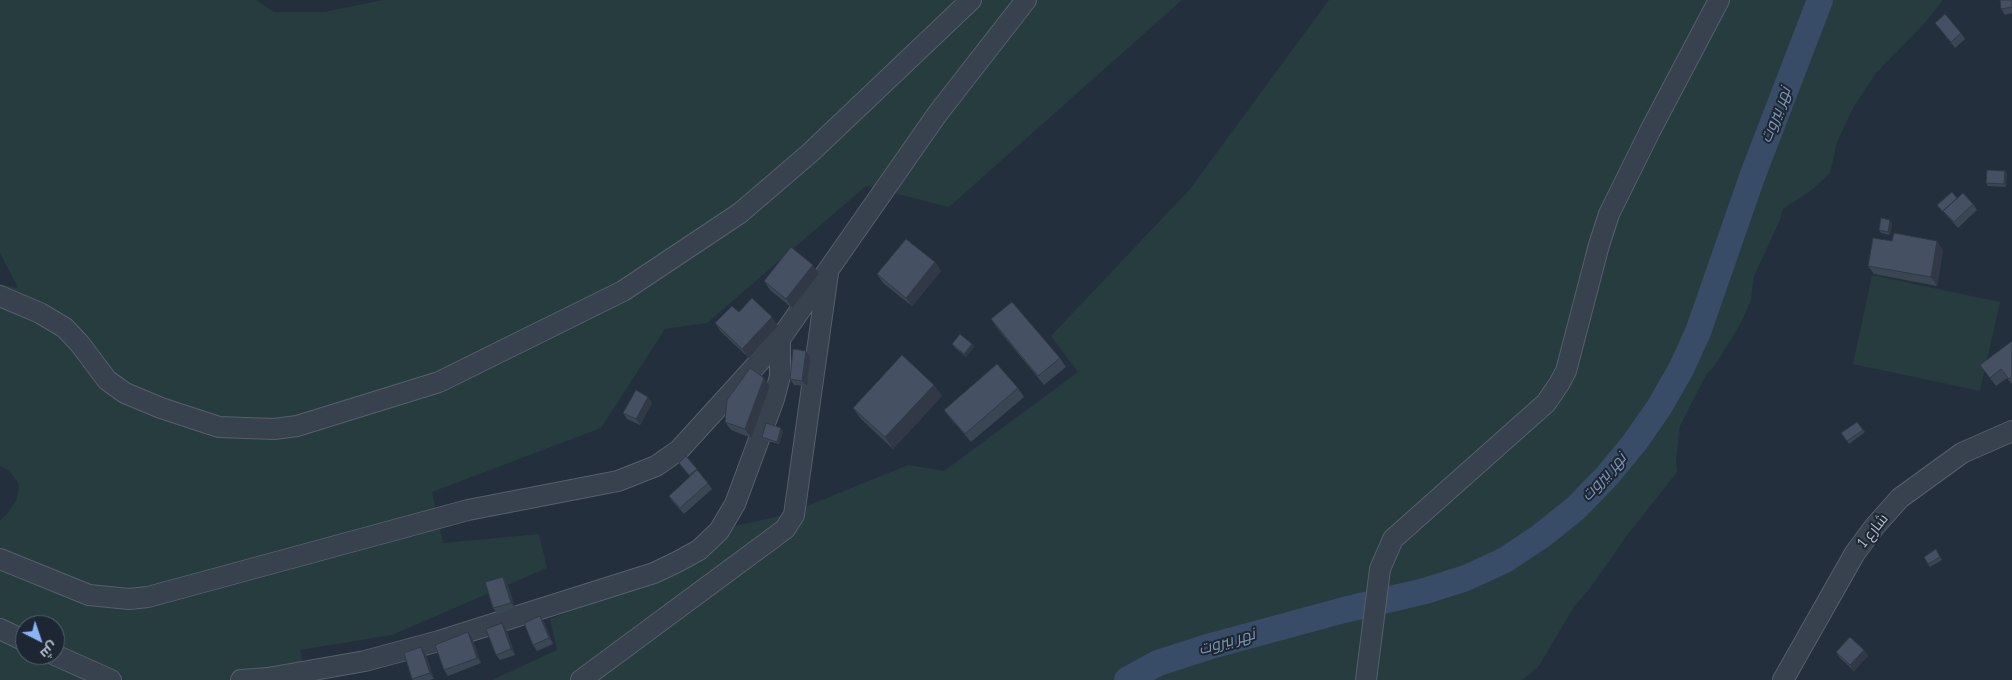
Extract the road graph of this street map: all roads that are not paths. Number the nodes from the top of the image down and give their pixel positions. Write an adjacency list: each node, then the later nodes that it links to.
1 (970, 0): 5 (street)
2 (1026, 0): 4 (street)
3 (1718, 0): 15 (street)
4 (828, 271): 6 (street); 14 (street)
5 (0, 296)
6 (780, 339): 8 (street); 13 (street)
7 (2012, 431): 16 (street, شارع 1)
8 (0, 559)
9 (0, 629): 10 (street)
10 (15, 636)
11 (65, 659): 12 (street)
12 (111, 680)
13 (241, 680)
14 (581, 680)
15 (1366, 680)
16 (1783, 680)

